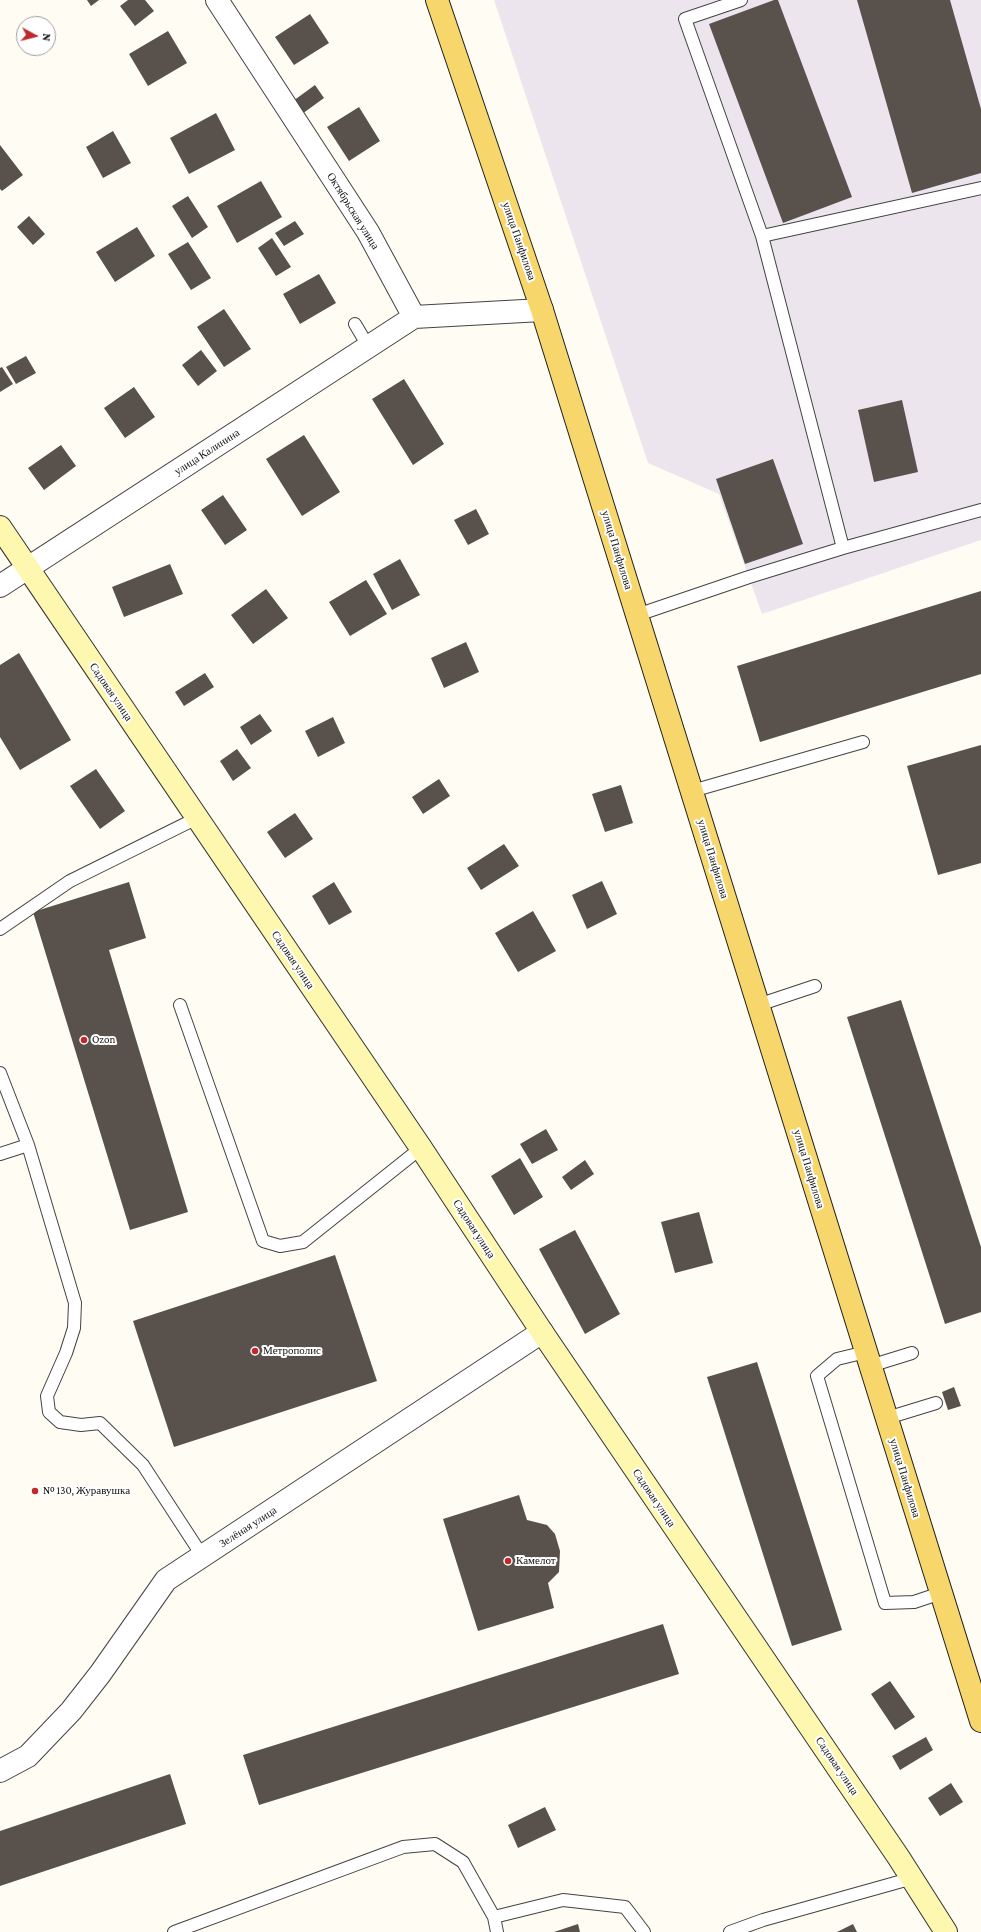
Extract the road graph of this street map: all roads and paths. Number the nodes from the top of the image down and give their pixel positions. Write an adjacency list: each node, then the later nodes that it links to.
1 (217, 0): 7 (street, Октябрьская улица)
2 (437, 0): 6 (main road, улица Панфилова)
3 (741, 0): 5 (lane)
4 (981, 188): 5 (lane)
5 (762, 236): 12 (lane)
6 (542, 310): 7 (street); 15 (main road, улица Панфилова)
7 (414, 317): 9 (street, улица Калинина)
8 (355, 324): 9 (lane)
9 (368, 346): 13 (street, улица Калинина)
10 (981, 510): 12 (lane)
11 (0, 527): 13 (street, Садовая улица)
12 (843, 548): 15 (lane)
13 (28, 569): 14 (street, улица Калинина); 18 (street, Садовая улица)
14 (0, 586)
15 (637, 615): 17 (main road, улица Панфилова)
16 (863, 742): 17 (lane)
17 (692, 791): 22 (main road, улица Панфилова)
18 (197, 818): 19 (lane); 25 (street, Садовая улица)
19 (0, 929)
20 (815, 986): 22 (lane)
21 (180, 1004): 25 (lane)
22 (758, 1005): 29 (main road, улица Панфилова)
23 (0, 1073): 24 (lane)
24 (28, 1145): 26 (lane); 32 (lane)
25 (422, 1148): 27 (street, Садовая улица)
26 (0, 1154)
27 (542, 1332): 32 (street, Зелёная улица); 36 (street, Садовая улица)
28 (912, 1353): 29 (lane)
29 (868, 1359): 31 (main road, улица Панфилова); 33 (lane)
30 (936, 1403): 31 (lane)
31 (887, 1418): 33 (main road, улица Панфилова)
32 (203, 1557): 35 (street, Зелёная улица)
33 (941, 1593): 34 (main road, улица Панфилова)
34 (981, 1721)
35 (0, 1771)
36 (913, 1878): 41 (lane); 42 (street, Садовая улица)
37 (494, 1917): 38 (lane); 39 (lane); 40 (lane)
38 (174, 1932)
39 (497, 1932)
40 (644, 1932)
41 (730, 1932)
42 (946, 1932)

